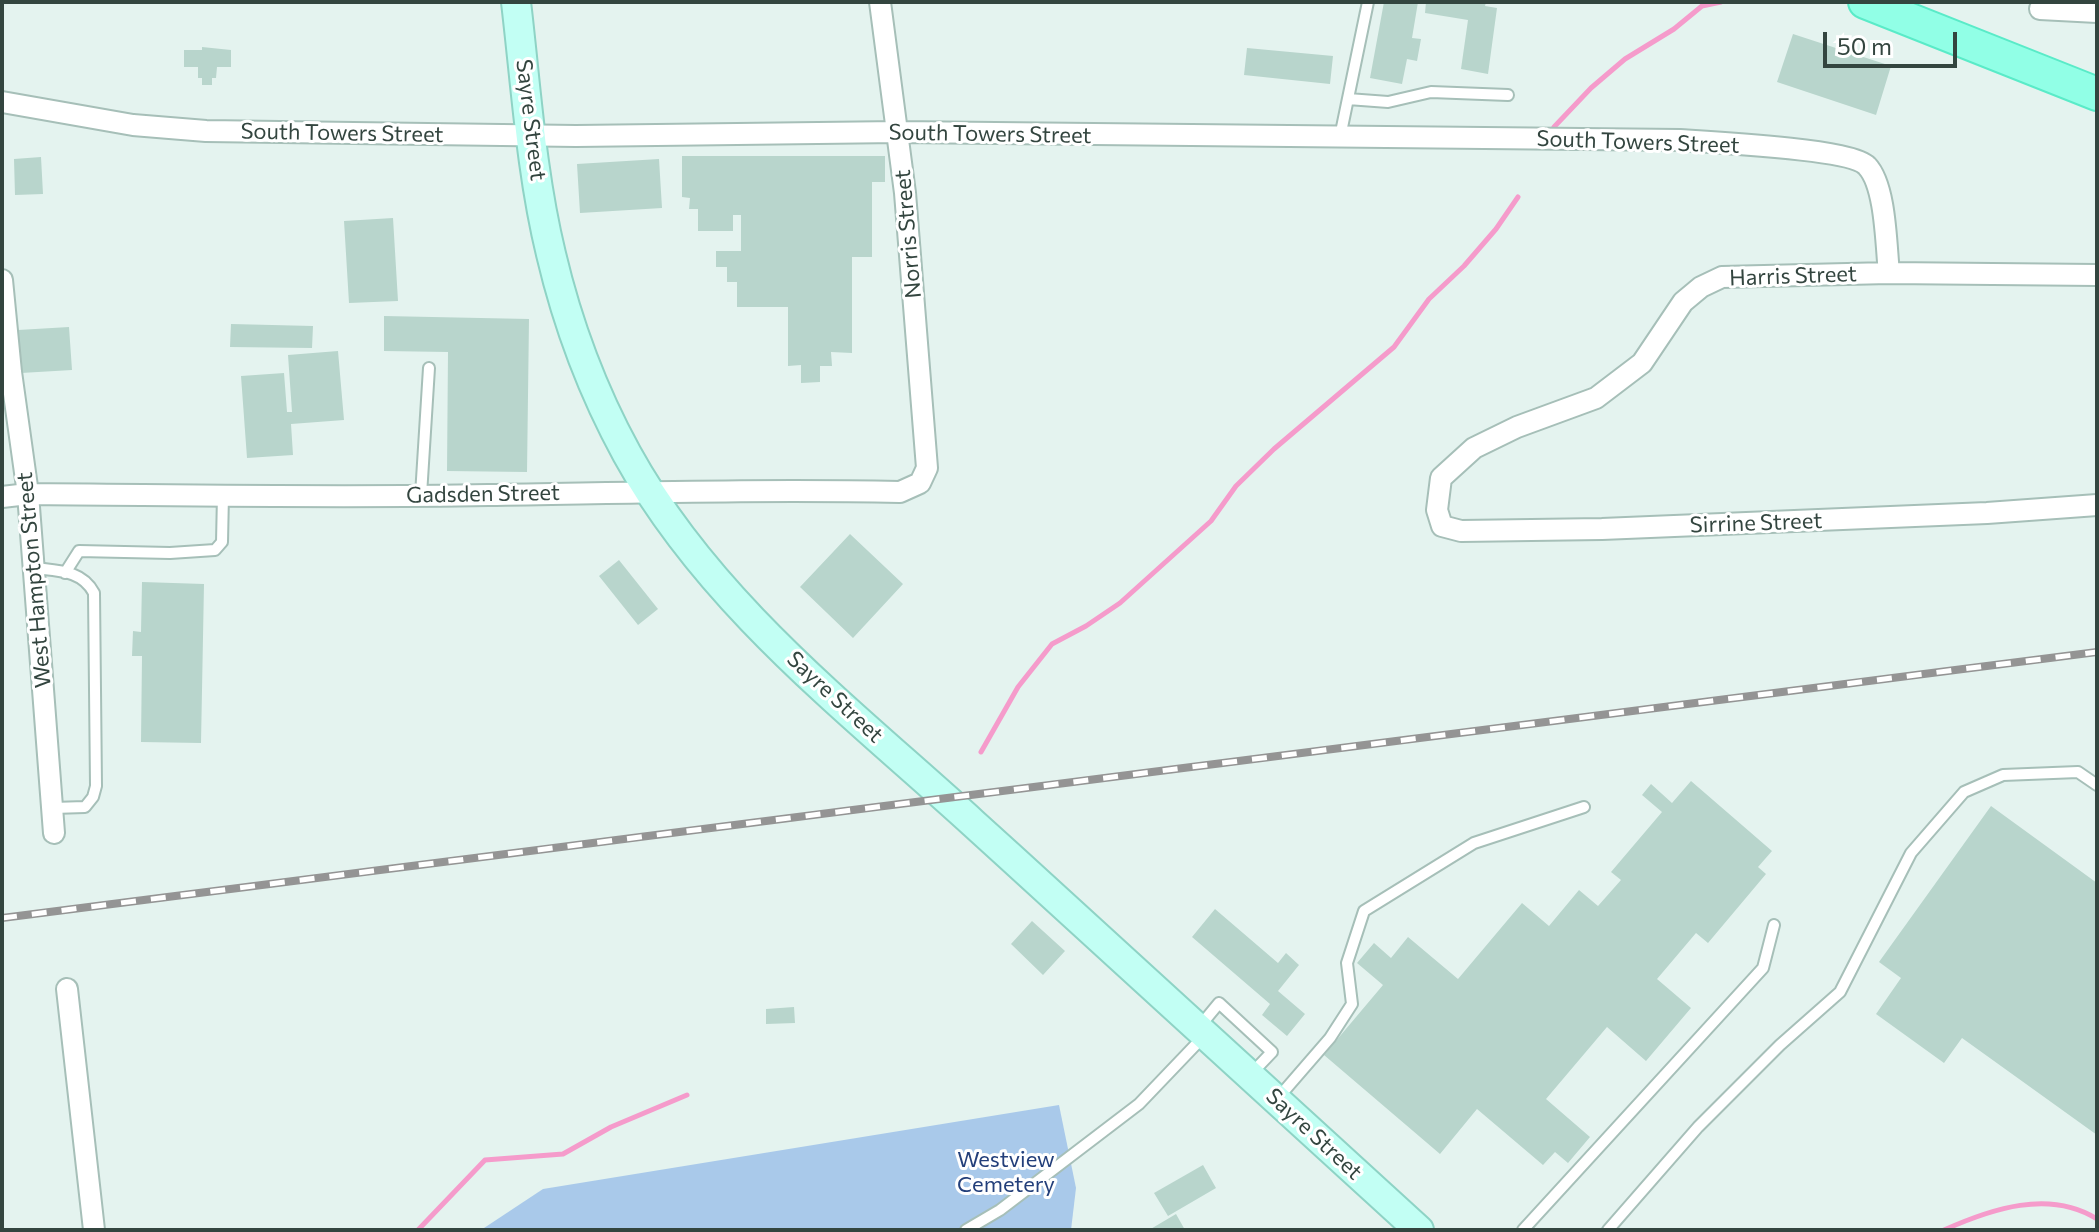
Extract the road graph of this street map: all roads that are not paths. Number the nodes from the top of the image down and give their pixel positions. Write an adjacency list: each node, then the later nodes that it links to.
1 (516, 2): 12 (main road, Sayre Street)
2 (880, 2): 11 (street, Norris Street)
3 (1368, 2): 9 (lane)
4 (1865, 2): 7 (main road)
5 (2040, 9): 6 (street)
6 (2097, 12)
7 (2097, 94)
8 (1508, 95): 9 (lane)
9 (1348, 99): 13 (lane)
10 (2, 102): 12 (street, South Towers Street)
11 (898, 132): 12 (street, South Towers Street); 13 (street, South Towers Street); 18 (street, Norris Street)
12 (532, 136): 20 (main road, Sayre Street)
13 (1340, 138): 14 (street, South Towers Street)
14 (1889, 273): 15 (street, Harris Street); 24 (street, Harris Street)
15 (2097, 275)
16 (2, 280): 19 (street, West Hampton Street)
17 (429, 368): 22 (lane)
18 (927, 468): 20 (street, Gadsden Street)
19 (28, 494): 21 (street, Gadsden Street); 23 (street, Gadsden Street); 26 (street, West Hampton Street)
20 (650, 494): 22 (street, Gadsden Street); 34 (main road, Sayre Street)
21 (223, 495): 22 (street, Gadsden Street); 27 (lane)
22 (421, 495)
23 (2, 497)
24 (1438, 501): 25 (street, Sirrine Street)
25 (2097, 505)
26 (34, 568): 27 (lane); 30 (street, West Hampton Street)
27 (65, 573): 30 (lane)
28 (2097, 785): 40 (lane)
29 (1584, 807): 35 (lane)
30 (53, 808): 31 (street, West Hampton Street)
31 (54, 833)
32 (1774, 925): 39 (lane)
33 (67, 989): 36 (street)
34 (1202, 1031): 35 (main road, Sayre Street); 37 (lane)
35 (1277, 1100): 38 (main road, Sayre Street)
36 (94, 1230)
37 (966, 1230)
38 (1419, 1230)
39 (1523, 1230)
40 (1608, 1230)

